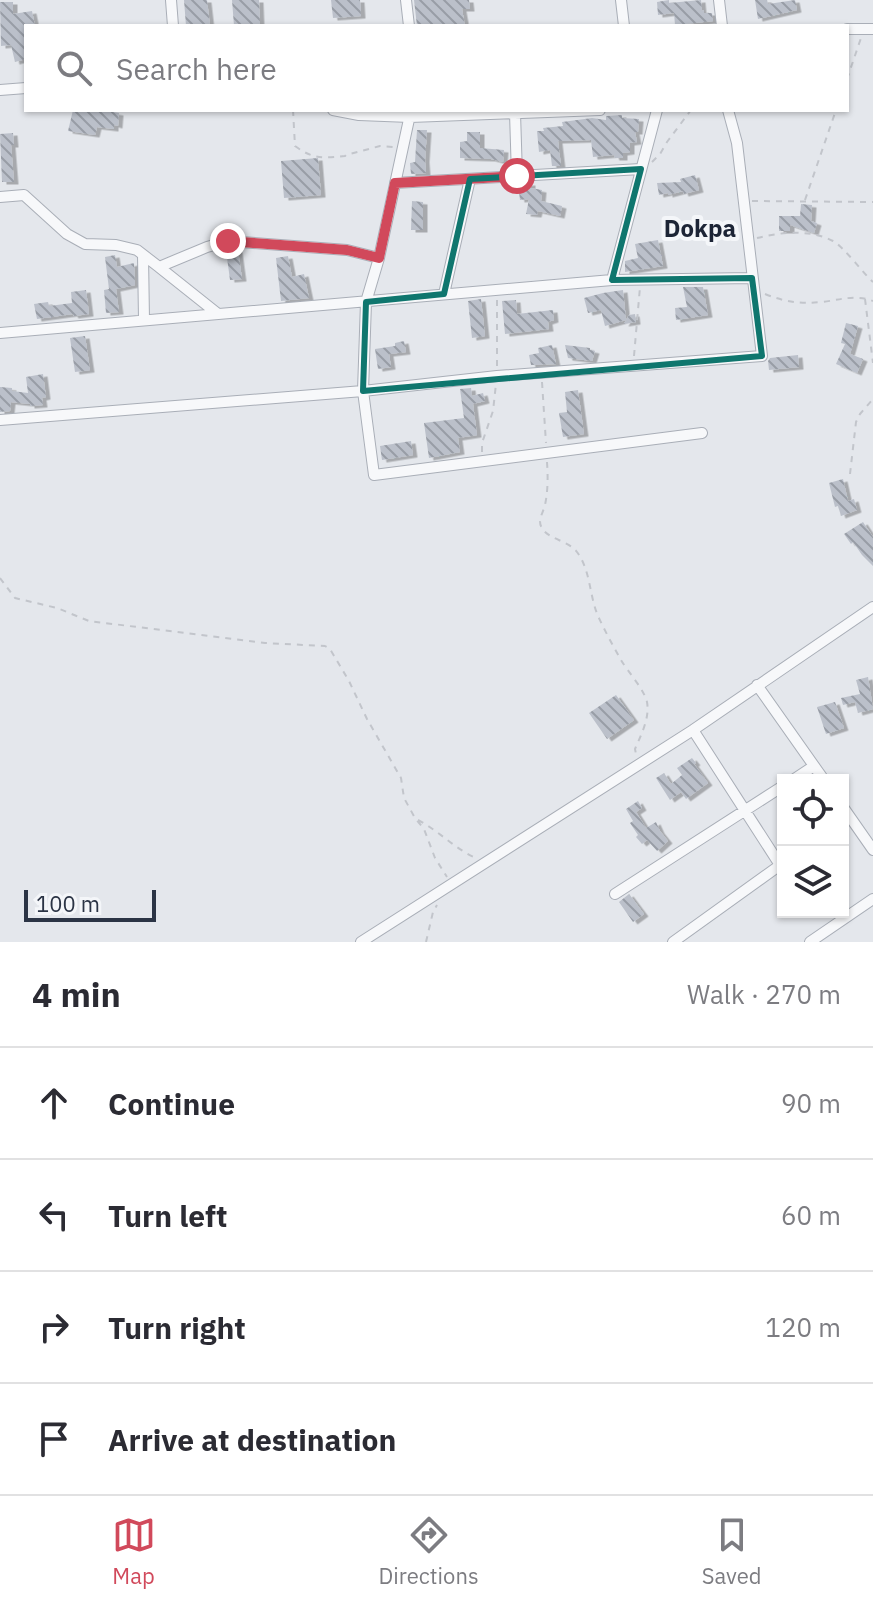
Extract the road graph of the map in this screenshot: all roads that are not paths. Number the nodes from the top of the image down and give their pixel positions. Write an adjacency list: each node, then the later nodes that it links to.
1 (171, 0): 5 (street)
2 (406, 0): 6 (street)
3 (621, 0): 7 (street)
4 (719, 0): 8 (street)
5 (173, 24)
6 (409, 24)
7 (624, 24)
8 (722, 24)
9 (24, 88): 10 (street)
10 (0, 90)
11 (343, 112): 15 (street)
12 (543, 112): 16 (street)
13 (656, 112): 17 (street)
14 (729, 112): 26 (street)
15 (411, 113): 16 (street); 20 (street)
16 (515, 113): 18 (street)
17 (641, 169): 18 (street); 25 (street)
18 (517, 176): 19 (street)
19 (470, 179): 20 (street); 27 (street)
20 (395, 183): 23 (street)
21 (0, 197): 22 (street)
22 (143, 255): 24 (street); 30 (street)
23 (379, 258): 24 (street); 28 (street)
24 (159, 267): 29 (street)
25 (612, 280): 26 (street); 27 (street)
26 (753, 284): 32 (street)
27 (444, 294): 28 (street)
28 (366, 302): 29 (street); 32 (street)
29 (218, 314): 30 (street)
30 (144, 320): 31 (street)
31 (0, 333)
32 (363, 391): 33 (street); 34 (street)
33 (0, 420)
34 (702, 433)
35 (873, 607): 36 (street)
36 (757, 685): 37 (street); 38 (street)
37 (693, 730): 42 (street); 49 (street)
38 (814, 766): 39 (street); 40 (street)
39 (802, 774)
40 (820, 774)
41 (777, 790): 42 (street)
42 (745, 811): 45 (street); 47 (street)
43 (849, 819): 44 (street)
44 (873, 850)
45 (777, 858)
46 (777, 867): 50 (street)
47 (615, 894)
48 (873, 899): 51 (street)
49 (361, 942)
50 (673, 942)
51 (810, 942)

